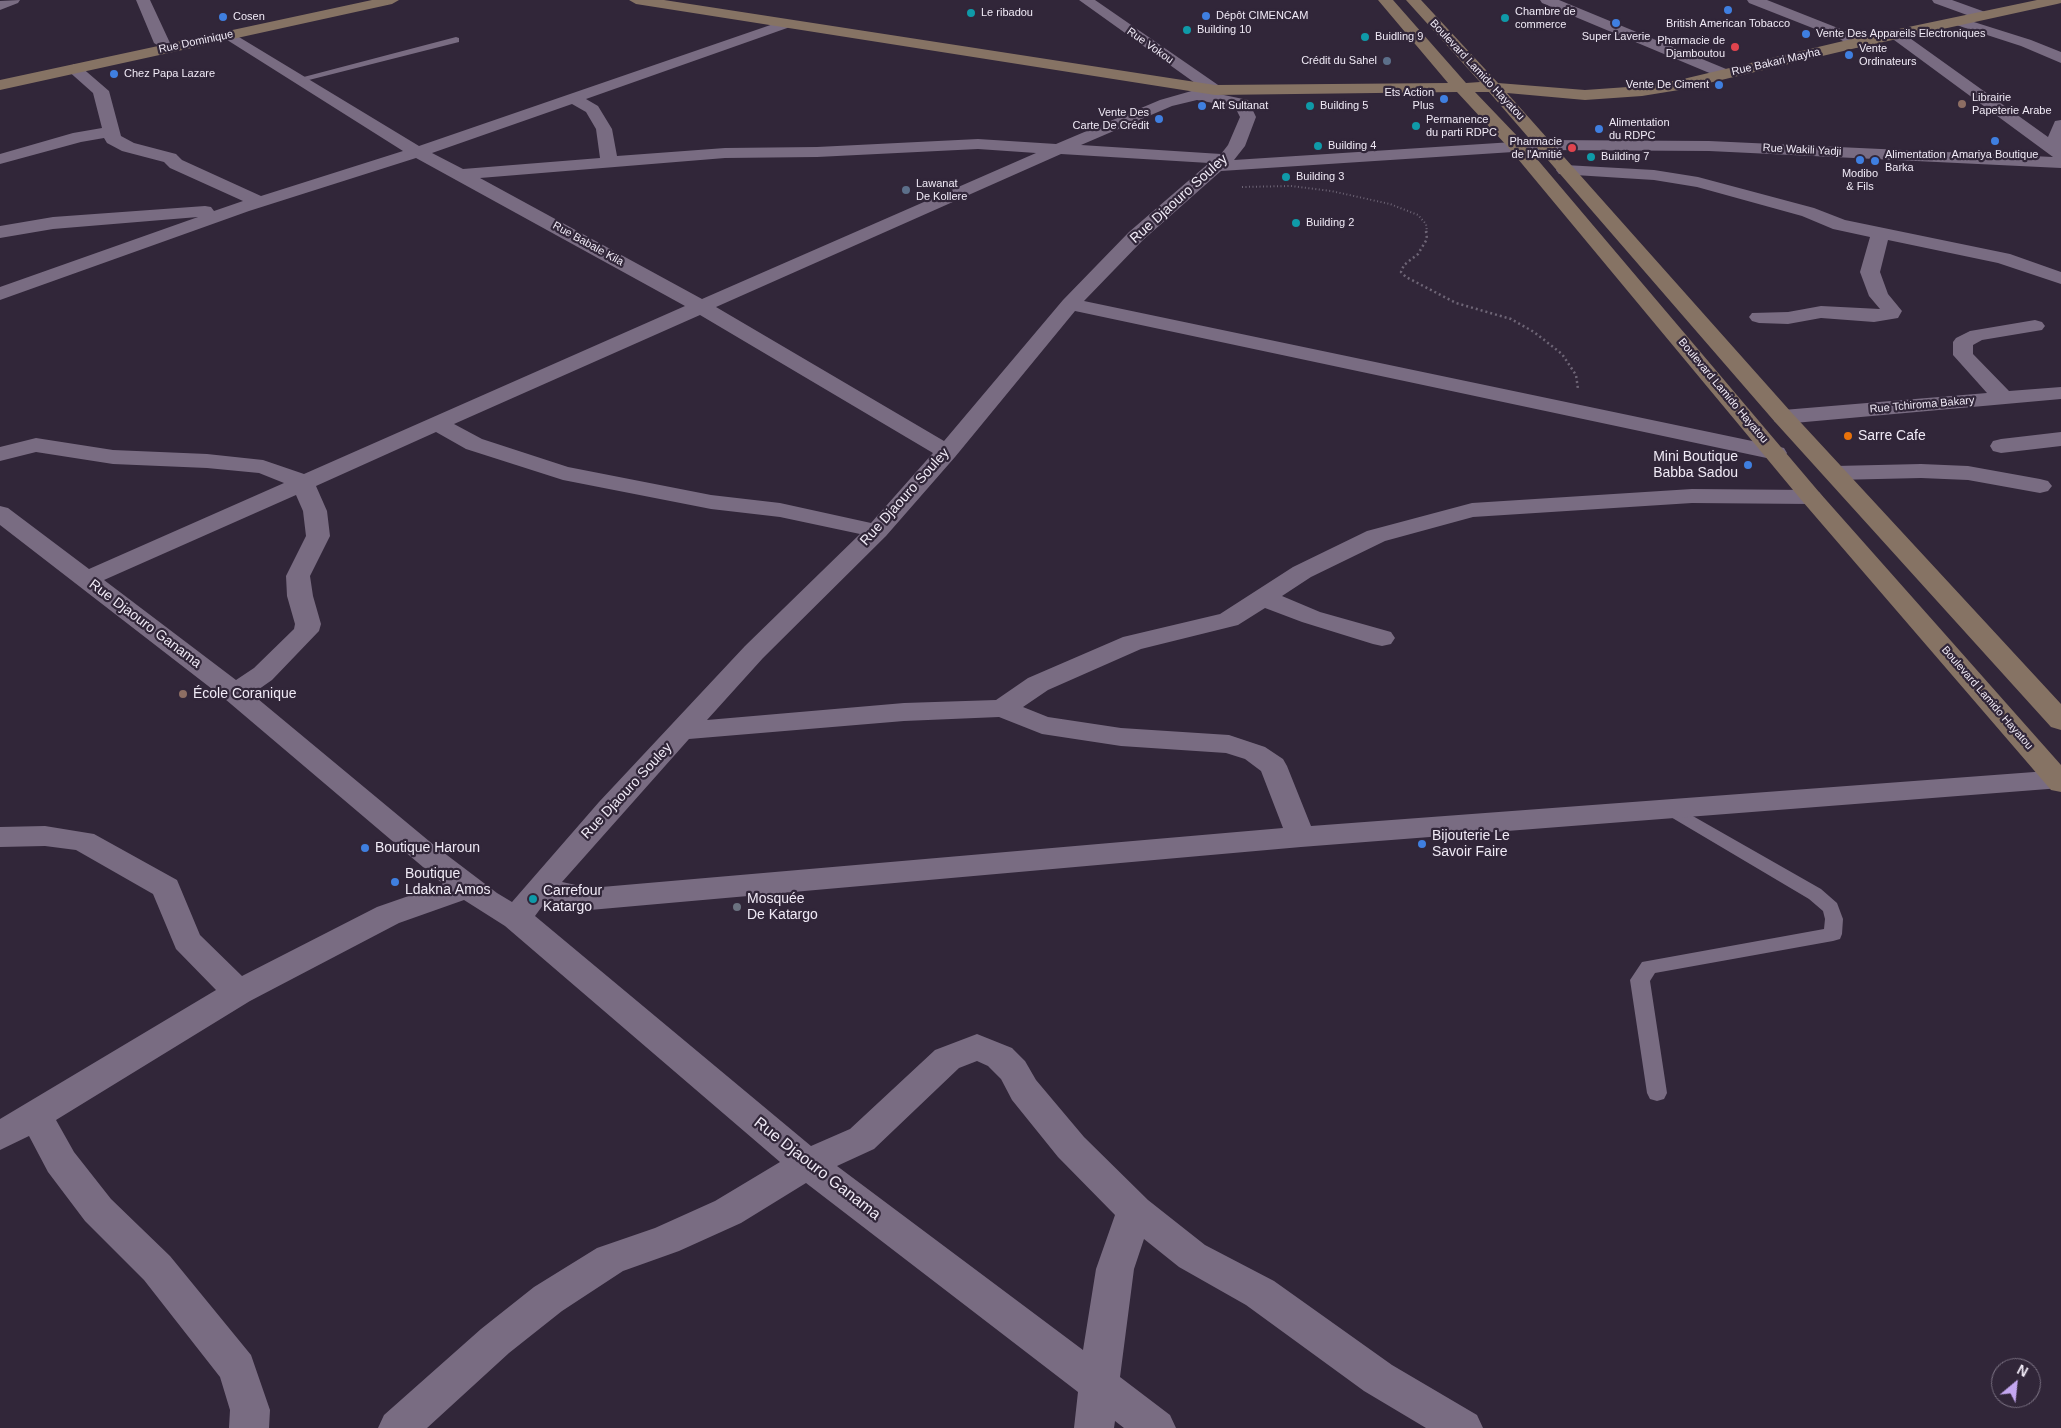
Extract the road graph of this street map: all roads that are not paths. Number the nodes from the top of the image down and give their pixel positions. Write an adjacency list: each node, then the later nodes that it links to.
1 (13, 0): 13 (street)
2 (143, 0): 20 (street)
3 (360, 0): 18 (main road, Rue Dominique)
4 (392, 0): 18 (main road, Rue Dominique)
5 (636, 0): 16 (main road, Rue Bakari Mayha)
6 (1086, 0): 31 (street, Rue Vokou)
7 (1385, 0): 28 (main road, Boulevard Lamido Hayatou)
8 (1413, 0): 29 (main road, Boulevard Lamido Hayatou)
9 (1547, 0): 24 (street)
10 (1755, 0): 21 (street)
11 (1939, 0): 14 (street)
12 (2057, 0): 14 (main road, Rue Bakari Mayha)
13 (0, 6)
14 (1983, 16): 15 (main road, Rue Bakari Mayha)
15 (1958, 21): 17 (main road, Rue Bakari Mayha); 22 (street)
16 (786, 24): 31 (main road, Rue Bakari Mayha); 32 (street)
17 (1895, 34): 21 (main road, Rue Bakari Mayha); 38 (street)
18 (216, 36): 20 (main road, Rue Dominique); 23 (main road, Rue Dominique); 26 (street, Rue Babale Kila)
19 (456, 40): 26 (lane)
20 (162, 43): 25 (main road, Rue Dominique)
21 (1856, 43): 24 (main road, Rue Bakari Mayha)
22 (2061, 58)
23 (74, 69): 27 (main road, Rue Dominique); 35 (street)
24 (1725, 74): 30 (main road, Rue Bakari Mayha)
25 (0, 78)
26 (301, 79): 40 (street, Rue Babale Kila)
27 (0, 85)
28 (1462, 87): 29 (main road, Rue Bakari Mayha); 31 (main road, Rue Bakari Mayha); 37 (main road, Boulevard Lamido Hayatou)
29 (1493, 87): 30 (main road, Rue Bakari Mayha); 33 (main road, Boulevard Lamido Hayatou)
30 (1554, 92): 33 (main road)
31 (1206, 93): 39 (street); 42 (street, Rue Djaouro Souley)
32 (574, 98): 40 (street); 43 (street)
33 (1517, 113): 36 (main road, Boulevard Lamido Hayatou)
34 (2061, 125): 38 (street)
35 (109, 132): 41 (street); 47 (street)
36 (1544, 145): 37 (street, Rue Wakili Yadji); 44 (street, Rue Wakili Yadji); 45 (main road, Boulevard Lamido Hayatou)
37 (1517, 147): 42 (street, Rue Wakili Yadji); 55 (main road, Boulevard Lamido Hayatou)
38 (2056, 148)
39 (1058, 149): 42 (street, Rue Wakili Yadji); 43 (street, Rue Wakili Yadji); 53 (street)
40 (417, 152): 46 (street, Rue Babale Kila); 47 (street)
41 (0, 159)
42 (1222, 162): 52 (street, Rue Djaouro Souley)
43 (609, 163): 46 (street, Rue Wakili Yadji)
44 (2061, 164)
45 (1565, 170): 49 (street); 54 (main road, Boulevard Lamido Hayatou)
46 (460, 174): 53 (street, Rue Babale Kila)
47 (251, 205): 48 (street); 51 (street)
48 (0, 232)
49 (1880, 234): 50 (street); 56 (street)
50 (2061, 278)
51 (0, 294)
52 (1070, 304): 64 (street, Rue Djaouro Souley); 65 (street)
53 (703, 308): 61 (street); 64 (street, Rue Babale Kila)
54 (1690, 312): 55 (main road); 60 (main road, Boulevard Lamido Hayatou)
55 (1658, 313): 65 (main road, Boulevard Lamido Hayatou)
56 (1759, 317)
57 (2035, 326): 59 (street)
58 (2061, 393): 59 (street, Rue Tchiroma Bakary)
59 (2004, 398): 60 (street, Rue Tchiroma Bakary)
60 (1783, 417): 67 (main road, Boulevard Lamido Hayatou)
61 (436, 423): 68 (street); 72 (street)
62 (2061, 439): 63 (street)
63 (2001, 446)
64 (947, 452): 72 (street, Rue Djaouro Souley)
65 (1776, 453): 70 (main road, Boulevard Lamido Hayatou)
66 (0, 454): 68 (street)
67 (1835, 473): 69 (street); 78 (main road, Boulevard Lamido Hayatou)
68 (303, 482): 73 (street); 76 (street)
69 (2040, 486)
70 (1811, 497): 74 (street); 80 (main road, Boulevard Lamido Hayatou)
71 (2, 518): 73 (street, Rue Djaouro Ganama)
72 (877, 531): 79 (street, Rue Djaouro Souley)
73 (86, 579): 76 (street, Rue Djaouro Ganama)
74 (1264, 598): 75 (street); 77 (street)
75 (1382, 638)
76 (235, 692): 85 (street, Rue Djaouro Ganama)
77 (1002, 708): 79 (street); 83 (street)
78 (2061, 721)
79 (681, 731): 84 (street, Rue Djaouro Souley)
80 (2060, 780): 81 (street)
81 (1670, 809): 83 (street); 88 (lane)
82 (0, 837): 87 (street)
83 (1302, 837): 84 (street)
84 (542, 885): 86 (street, Rue Djaouro Souley)
85 (467, 887): 86 (street, Rue Djaouro Ganama); 87 (street)
86 (516, 918): 91 (street, Rue Djaouro Ganama)
87 (238, 992): 89 (street)
88 (1657, 1093)
89 (35, 1116): 90 (street); 94 (street)
90 (0, 1136)
91 (807, 1164): 92 (street); 93 (street, Rue Djaouro Ganama); 95 (street)
92 (1135, 1211): 93 (street); 98 (street)
93 (1100, 1383): 96 (street); 97 (street, Rue Djaouro Ganama)
94 (249, 1428)
95 (398, 1428)
96 (1094, 1428)
97 (1156, 1428)
98 (1463, 1428)

